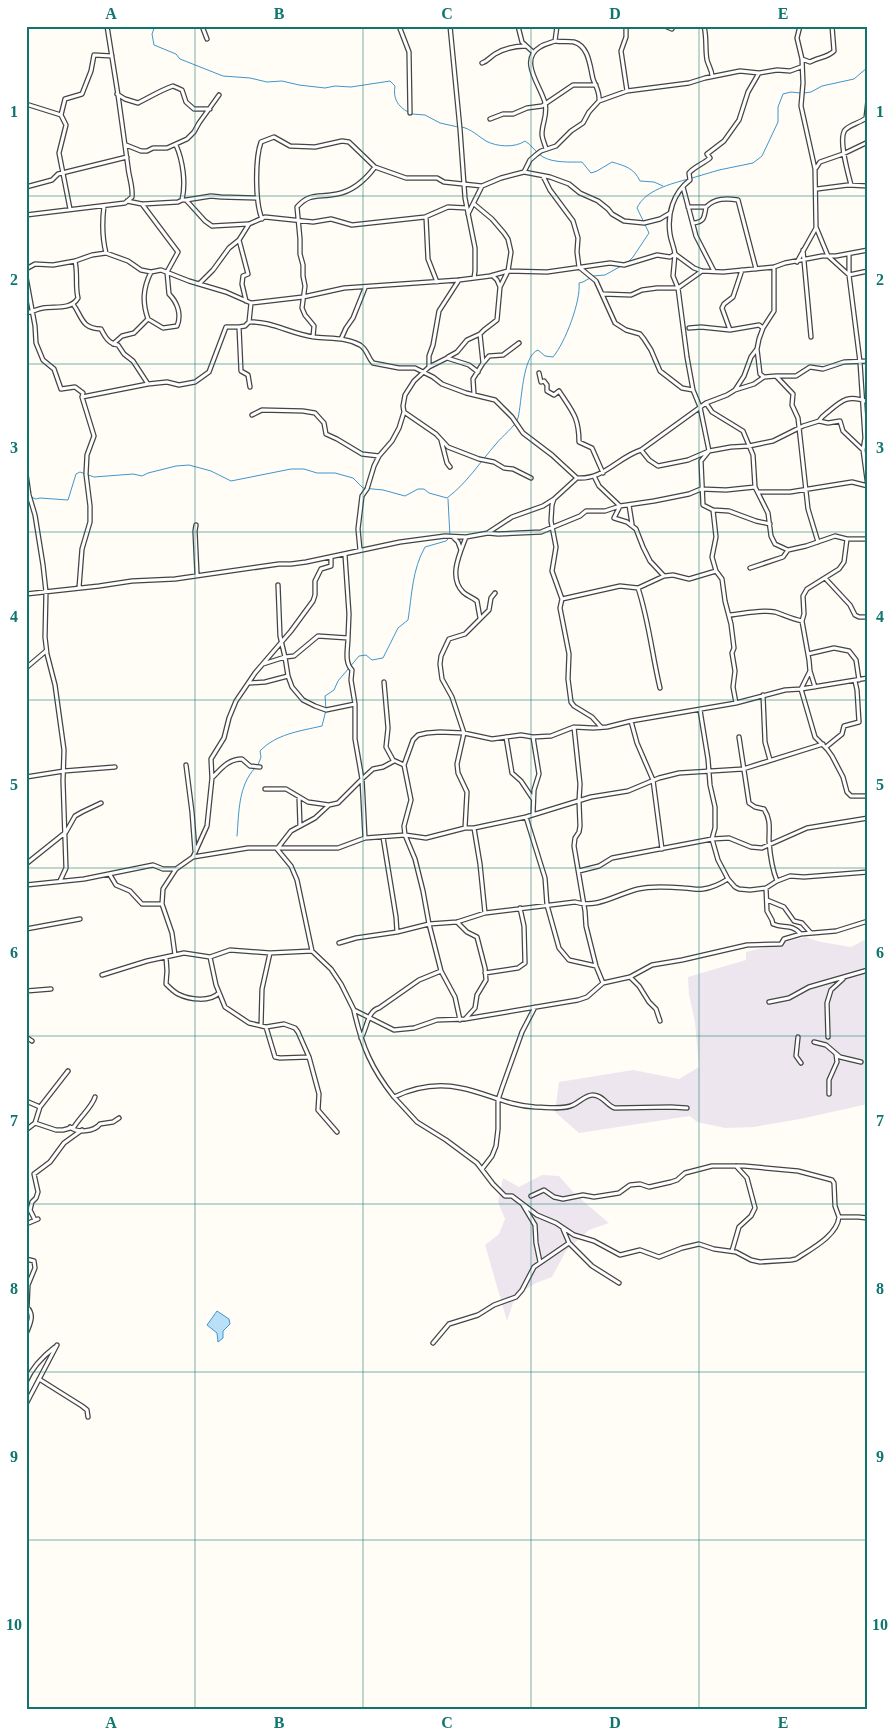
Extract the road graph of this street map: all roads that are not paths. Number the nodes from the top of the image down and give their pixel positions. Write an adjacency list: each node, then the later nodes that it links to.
1 (107, 26): 17 (street)
2 (202, 26): 13 (street)
3 (398, 26): 34 (street)
4 (450, 26): 48 (street)
5 (518, 26): 15 (street)
6 (557, 26): 14 (street)
7 (626, 26): 24 (street)
8 (665, 26): 12 (street)
9 (704, 26): 22 (street)
10 (800, 26): 18 (street)
11 (832, 26): 18 (street)
12 (672, 29)
13 (207, 39)
14 (555, 41): 16 (street); 23 (street)
15 (526, 46): 16 (street); 19 (street)
16 (533, 52): 32 (street)
17 (112, 56): 25 (street); 35 (street)
18 (802, 59): 20 (street)
19 (482, 63)
20 (801, 67): 21 (street); 44 (street)
21 (759, 73): 22 (street); 51 (street)
22 (712, 76): 24 (street)
23 (596, 85): 26 (street); 32 (street)
24 (627, 91): 28 (street)
25 (117, 94): 33 (street); 38 (street)
26 (599, 94): 28 (street); 30 (street)
27 (219, 95): 33 (street)
28 (606, 98): 30 (street)
29 (868, 100): 41 (street)
30 (599, 101): 40 (street)
31 (26, 104): 35 (street)
32 (546, 104): 36 (street); 40 (street)
33 (210, 109): 39 (street)
34 (410, 113)
35 (61, 115): 46 (street)
36 (490, 119)
37 (868, 142): 41 (street)
38 (126, 144): 39 (street); 42 (street)
39 (176, 145): 56 (street)
40 (543, 150): 45 (street)
41 (843, 154): 44 (street); 49 (street)
42 (127, 157): 46 (street); 57 (street)
43 (375, 167): 48 (street); 55 (street); 71 (street)
44 (815, 169): 54 (street)
45 (524, 172): 47 (street); 50 (street)
46 (63, 173): 53 (street); 65 (street)
47 (543, 176): 66 (street); 85 (street)
48 (465, 183): 50 (street); 63 (street)
49 (851, 185): 52 (street); 54 (street)
50 (482, 186): 59 (street)
51 (682, 186): 61 (street); 66 (street)
52 (868, 186)
53 (26, 187)
54 (817, 189): 74 (street)
55 (257, 198): 56 (street); 70 (street)
56 (184, 200): 58 (street); 73 (street)
57 (127, 201): 58 (street); 60 (street)
58 (142, 204): 94 (street)
59 (474, 204): 67 (street); 95 (street)
60 (104, 206): 65 (street); 78 (street)
61 (688, 207): 62 (street); 72 (street)
62 (706, 207): 72 (street); 87 (street)
63 (467, 208): 67 (street); 69 (street)
64 (442, 209): 69 (street)
65 (70, 210): 68 (street)
66 (670, 213): 79 (street)
67 (468, 214): 99 (street)
68 (26, 215)
69 (425, 217): 71 (street); 101 (street)
70 (262, 219): 71 (street); 73 (street)
71 (297, 221): 107 (street)
72 (693, 223): 91 (street)
73 (248, 224): 75 (street)
74 (816, 227): 76 (street); 81 (street)
75 (239, 240): 102 (street); 108 (street)
76 (803, 250): 82 (street); 84 (street)
77 (868, 250): 80 (street)
78 (106, 253): 83 (street); 93 (street)
79 (675, 254): 85 (street); 90 (street); 105 (street)
80 (849, 254): 81 (street); 96 (street)
81 (828, 256): 82 (street); 96 (street)
82 (804, 260): 84 (street); 121 (street)
83 (75, 261): 88 (street); 110 (street)
84 (797, 262): 86 (street)
85 (580, 267): 95 (street); 106 (street)
86 (774, 267): 87 (street); 117 (street)
87 (756, 268): 89 (street)
88 (26, 269)
89 (742, 270): 91 (street); 118 (street)
90 (702, 271): 91 (street); 105 (street)
91 (714, 271)
92 (868, 271): 96 (street)
93 (151, 272): 94 (street); 113 (street)
94 (167, 272): 102 (street); 113 (street)
95 (508, 272): 97 (street); 104 (street)
96 (849, 275): 128 (street)
97 (492, 276): 99 (street); 104 (street)
98 (26, 277): 111 (street)
99 (474, 278): 100 (street)
100 (459, 280): 101 (street); 130 (street)
101 (438, 282): 103 (street)
102 (199, 283): 108 (street)
103 (366, 288): 107 (street); 122 (street)
104 (500, 288): 119 (street)
105 (678, 288): 106 (street); 138 (street)
106 (603, 294): 138 (street)
107 (303, 297): 109 (street); 120 (street)
108 (246, 301): 109 (street)
109 (251, 303): 114 (street)
110 (73, 304): 111 (street); 124 (street)
111 (32, 312): 112 (street); 141 (street)
112 (26, 313)
113 (148, 319): 124 (street)
114 (249, 322): 115 (street); 120 (street)
115 (239, 327): 136 (street); 137 (street)
116 (689, 328): 118 (street)
117 (763, 328): 118 (street); 125 (street)
118 (730, 330)
119 (480, 334): 126 (street); 129 (street)
120 (313, 337): 122 (street)
121 (811, 337)
122 (342, 339): 131 (street)
123 (519, 343): 129 (street)
124 (113, 344): 136 (street)
125 (757, 350): 135 (street); 139 (street)
126 (447, 358): 130 (street); 132 (street)
127 (868, 361): 128 (street)
128 (860, 362): 134 (street); 142 (street)
129 (483, 363): 132 (street)
130 (429, 367): 131 (street)
131 (424, 372): 140 (street); 146 (street)
132 (478, 372): 140 (street)
133 (540, 373): 159 (street)
134 (776, 376): 135 (street); 149 (street)
135 (764, 377): 139 (street)
136 (148, 384): 141 (street)
137 (250, 387)
138 (693, 390): 145 (street)
139 (735, 390): 144 (street)
140 (474, 394): 163 (street)
141 (82, 397): 194 (street)
142 (862, 400): 143 (street); 148 (street); 150 (street)
143 (868, 402)
144 (706, 404): 145 (street); 152 (street)
145 (700, 407): 153 (street); 155 (street)
146 (404, 412): 151 (street); 156 (street)
147 (252, 415): 156 (street)
148 (819, 421): 149 (street); 154 (street)
149 (798, 428): 152 (street); 167 (street)
150 (866, 430): 154 (street)
151 (441, 440): 158 (street); 162 (street)
152 (749, 446): 155 (street); 165 (street)
153 (641, 450): 155 (street); 159 (street)
154 (863, 450): 157 (street)
155 (709, 451): 166 (street)
156 (379, 456): 183 (street)
157 (867, 464): 164 (street)
158 (450, 467)
159 (603, 473): 161 (street)
160 (26, 474): 196 (street)
161 (594, 476): 163 (street); 171 (street)
162 (531, 478)
163 (577, 478): 169 (street)
164 (868, 486): 167 (street)
165 (756, 487): 166 (street); 168 (street)
166 (701, 489): 170 (street); 172 (street)
167 (804, 490): 168 (street); 182 (street)
168 (758, 492): 173 (street)
169 (554, 499): 175 (street); 177 (street)
170 (629, 505): 171 (street); 176 (street)
171 (620, 506): 175 (street); 176 (street)
172 (713, 510): 173 (street); 189 (street)
173 (770, 524): 184 (street)
174 (196, 525): 190 (street)
175 (552, 526): 177 (street); 199 (street)
176 (632, 526): 191 (street)
177 (488, 532): 179 (street)
178 (453, 537): 179 (street); 183 (street); 185 (street)
179 (466, 537): 185 (street)
180 (847, 539): 181 (street); 182 (street); 192 (street)
181 (868, 539)
182 (818, 542): 184 (street)
183 (360, 550): 186 (street)
184 (788, 550): 188 (street)
185 (461, 551): 202 (street)
186 (345, 555): 187 (street); 204 (street)
187 (332, 558): 190 (street); 205 (street)
188 (750, 568)
189 (716, 571): 191 (street); 200 (street)
190 (197, 574): 194 (street)
191 (664, 576): 195 (street)
192 (825, 578): 201 (street); 203 (street)
193 (278, 585): 205 (street)
194 (79, 588): 196 (street)
195 (638, 588): 199 (street); 219 (street)
196 (46, 592): 198 (street); 206 (street)
197 (495, 593): 202 (street)
198 (26, 594)
199 (562, 599): 227 (street)
200 (730, 615): 203 (street); 222 (street)
201 (868, 617)
202 (480, 618): 228 (street)
203 (802, 621): 207 (street)
204 (348, 638): 208 (street); 223 (street)
205 (281, 642): 208 (street); 209 (street)
206 (46, 651): 210 (street); 240 (street)
207 (808, 654): 211 (street); 214 (street)
208 (285, 657): 209 (street); 212 (street)
209 (262, 665): 217 (street)
210 (26, 668)
211 (810, 671): 218 (street); 220 (street)
212 (288, 676): 217 (street); 223 (street)
213 (868, 678): 214 (street)
214 (859, 680): 215 (street)
215 (855, 681): 218 (street); 232 (street)
216 (384, 682): 234 (street)
217 (250, 684): 244 (street)
218 (815, 687): 220 (street)
219 (660, 688)
220 (801, 689): 221 (street); 232 (street)
221 (763, 695): 222 (street); 233 (street)
222 (736, 703): 224 (street)
223 (355, 704): 245 (street)
224 (700, 710): 225 (street); 241 (street)
225 (631, 721): 227 (street); 246 (street)
226 (574, 727): 227 (street); 230 (street); 252 (street)
227 (602, 727)
228 (464, 734): 229 (street); 236 (street); 259 (street)
229 (506, 737): 230 (street); 251 (street)
230 (532, 737): 251 (street)
231 (739, 737): 239 (street)
232 (824, 746): 233 (street); 250 (street)
233 (770, 760): 239 (street)
234 (394, 761): 236 (street); 245 (street)
235 (186, 765): 269 (street)
236 (404, 765): 262 (street)
237 (115, 767): 240 (street)
238 (260, 767): 244 (street)
239 (743, 769): 241 (street); 266 (street)
240 (64, 771): 242 (street); 261 (street)
241 (709, 771): 246 (street); 265 (street)
242 (34, 776): 243 (street); 247 (street)
243 (26, 777)
244 (212, 778): 269 (street)
245 (362, 779): 254 (street); 264 (street)
246 (653, 780): 252 (street); 268 (street)
247 (26, 781)
248 (265, 790): 249 (street)
249 (299, 796): 254 (street); 258 (street)
250 (868, 796)
251 (534, 800): 255 (street)
252 (578, 800): 255 (street); 273 (street)
253 (101, 804): 261 (street)
254 (328, 806): 258 (street)
255 (533, 814): 256 (street)
256 (526, 817): 260 (street); 285 (street)
257 (868, 818): 266 (street)
258 (300, 826): 267 (street)
259 (465, 828): 260 (street); 262 (street)
260 (474, 828): 288 (street)
261 (66, 832): 271 (street); 277 (street)
262 (405, 836): 263 (street); 292 (street)
263 (383, 837): 264 (street); 294 (street)
264 (365, 838): 267 (street)
265 (712, 839): 266 (street); 268 (street); 276 (street)
266 (769, 844): 278 (street)
267 (276, 849): 270 (street); 298 (street)
268 (662, 849): 273 (street)
269 (195, 851): 270 (street)
270 (193, 857): 272 (street)
271 (26, 864)
272 (176, 869): 275 (street); 284 (street)
273 (579, 871): 281 (street)
274 (868, 872): 278 (street)
275 (110, 875): 277 (street); 284 (street)
276 (728, 879): 280 (street); 286 (street)
277 (60, 881): 279 (street)
278 (777, 881): 280 (street)
279 (26, 885)
280 (766, 888): 282 (street)
281 (582, 897): 283 (street); 286 (street)
282 (768, 900): 295 (street); 296 (street)
283 (575, 902): 285 (street); 286 (street)
284 (162, 904): 300 (street)
285 (547, 905): 287 (street); 303 (street)
286 (583, 905): 303 (street)
287 (520, 908): 288 (street); 306 (street)
288 (485, 913): 291 (street)
289 (80, 918): 293 (street)
290 (868, 921): 295 (street)
291 (457, 922): 292 (street); 306 (street)
292 (428, 924): 294 (street); 305 (street)
293 (26, 929)
294 (397, 932): 297 (street)
295 (810, 932): 296 (street)
296 (801, 934): 308 (street)
297 (339, 943)
298 (312, 951): 299 (street); 316 (street)
299 (270, 953): 302 (street); 320 (street)
300 (175, 955): 301 (street); 302 (street)
301 (166, 957): 307 (street); 313 (street)
302 (210, 957): 313 (street)
303 (596, 966): 310 (street)
304 (868, 970): 309 (street)
305 (441, 971): 317 (street); 318 (street)
306 (485, 973): 318 (street)
307 (102, 975)
308 (630, 977): 310 (street); 319 (street)
309 (844, 977): 314 (street); 324 (street)
310 (603, 983): 315 (street)
311 (51, 989): 312 (street)
312 (26, 991)
313 (219, 993): 320 (street)
314 (769, 1002)
315 (535, 1007): 318 (street); 336 (street)
316 (354, 1010): 317 (street); 325 (street)
317 (369, 1018): 318 (street); 325 (street)
318 (462, 1019)
319 (660, 1021)
320 (261, 1026): 321 (street)
321 (266, 1027): 329 (street); 329 (street)
322 (26, 1037): 326 (street)
323 (798, 1037): 331 (street)
324 (828, 1037)
325 (361, 1039): 335 (street)
326 (32, 1041)
327 (814, 1042): 328 (street)
328 (836, 1054): 330 (street); 333 (street)
329 (308, 1057): 345 (street)
330 (861, 1062)
331 (801, 1063)
332 (68, 1071): 338 (street)
333 (829, 1094)
334 (95, 1097): 342 (street)
335 (394, 1097): 336 (street); 347 (street)
336 (498, 1100): 339 (street); 347 (street)
337 (26, 1101): 338 (street)
338 (40, 1107): 341 (street)
339 (687, 1108)
340 (119, 1118): 344 (street)
341 (35, 1123): 342 (street); 343 (street)
342 (70, 1127): 344 (street)
343 (26, 1130)
344 (82, 1130): 352 (street)
345 (337, 1132)
346 (736, 1166): 348 (street); 350 (street); 355 (street)
347 (482, 1169): 349 (street)
348 (531, 1196)
349 (522, 1202): 353 (street); 357 (street)
350 (839, 1218): 351 (street); 355 (street)
351 (868, 1218)
352 (26, 1224)
353 (561, 1226): 354 (street); 355 (street)
354 (569, 1243): 357 (street); 358 (street)
355 (732, 1251)
356 (26, 1259): 359 (street)
357 (540, 1262): 360 (street)
358 (619, 1283)
359 (26, 1334)
360 (433, 1343)
361 (40, 1379): 362 (street); 363 (street); 364 (street)
362 (26, 1382)
363 (26, 1404)
364 (88, 1417)

